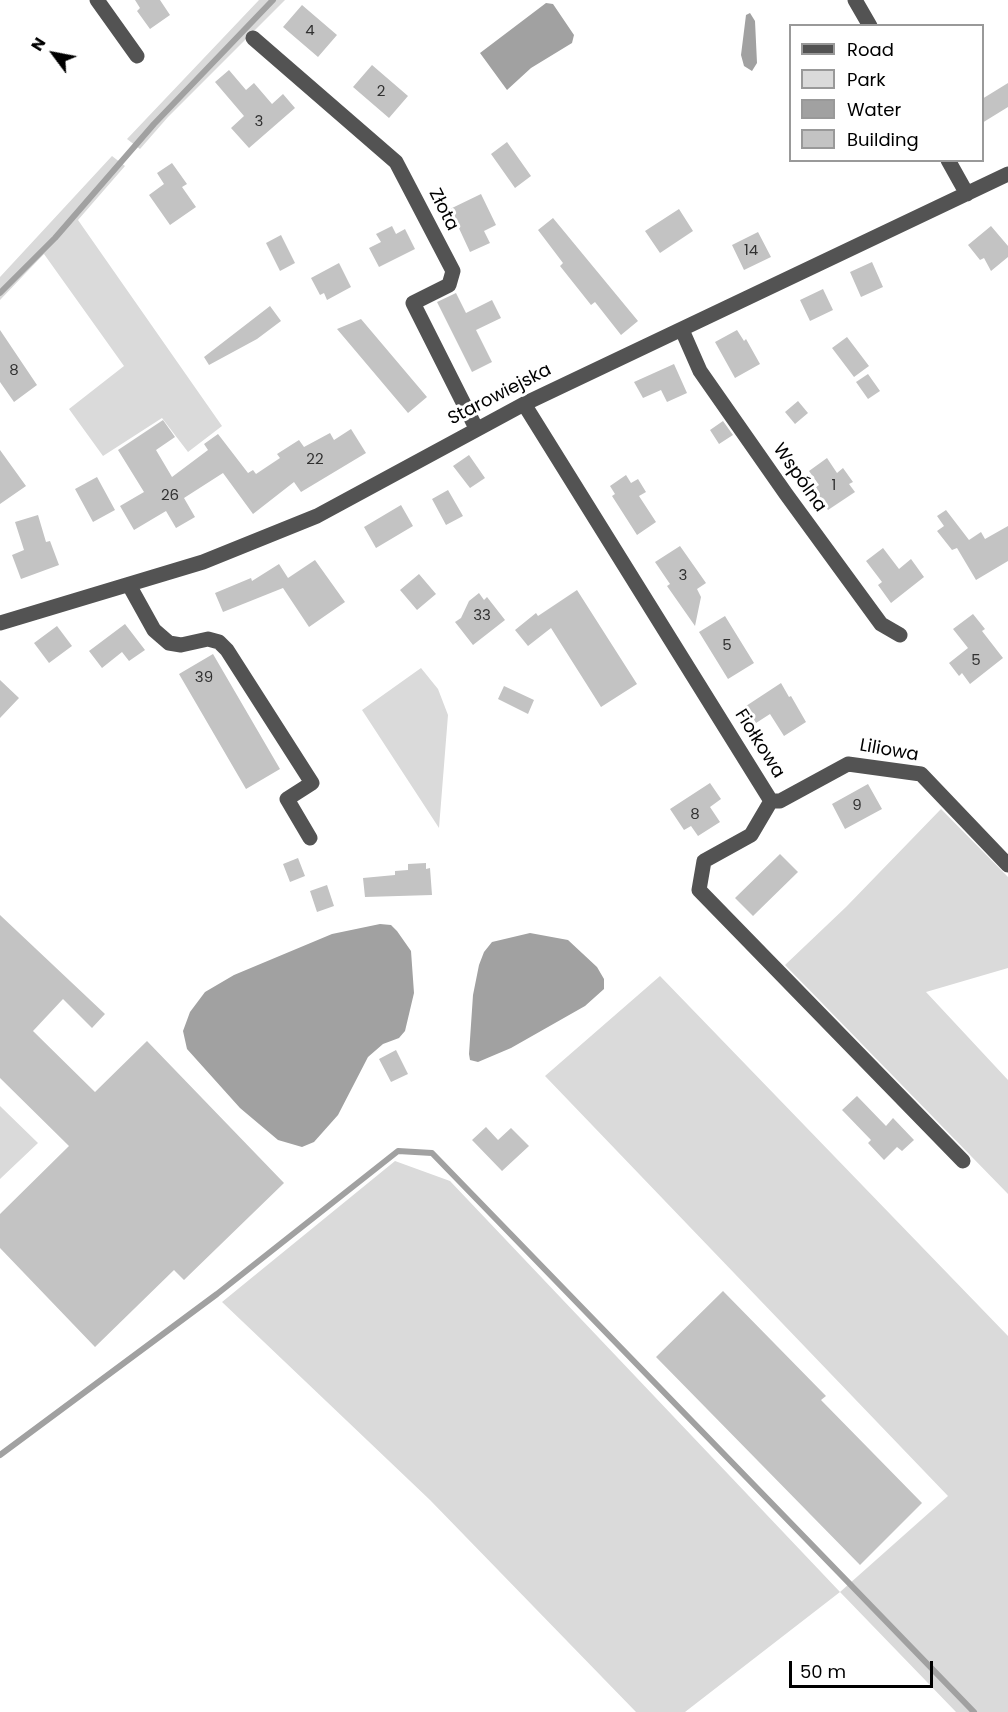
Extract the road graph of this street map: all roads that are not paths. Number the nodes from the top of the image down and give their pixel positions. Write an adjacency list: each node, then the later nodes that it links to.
1 (97, 0): 5 (street)
2 (855, 0): 3 (street)
3 (869, 24)
4 (253, 38): 11 (street, Złota)
5 (136, 56)
6 (949, 162): 8 (street)
7 (1008, 174): 8 (street, Starowiejska)
8 (966, 194): 9 (street, Starowiejska)
9 (682, 330): 10 (street, Starowiejska); 14 (street, Wspólna)
10 (524, 404): 11 (street, Starowiejska); 15 (street, Fiołkowa)
11 (476, 428): 12 (street, Starowiejska)
12 (129, 585): 13 (street, Starowiejska); 16 (street)
13 (0, 623)
14 (900, 635)
15 (771, 801): 17 (street, Liliowa); 18 (street, Fiołkowa)
16 (310, 838)
17 (1008, 864)
18 (963, 1161)

